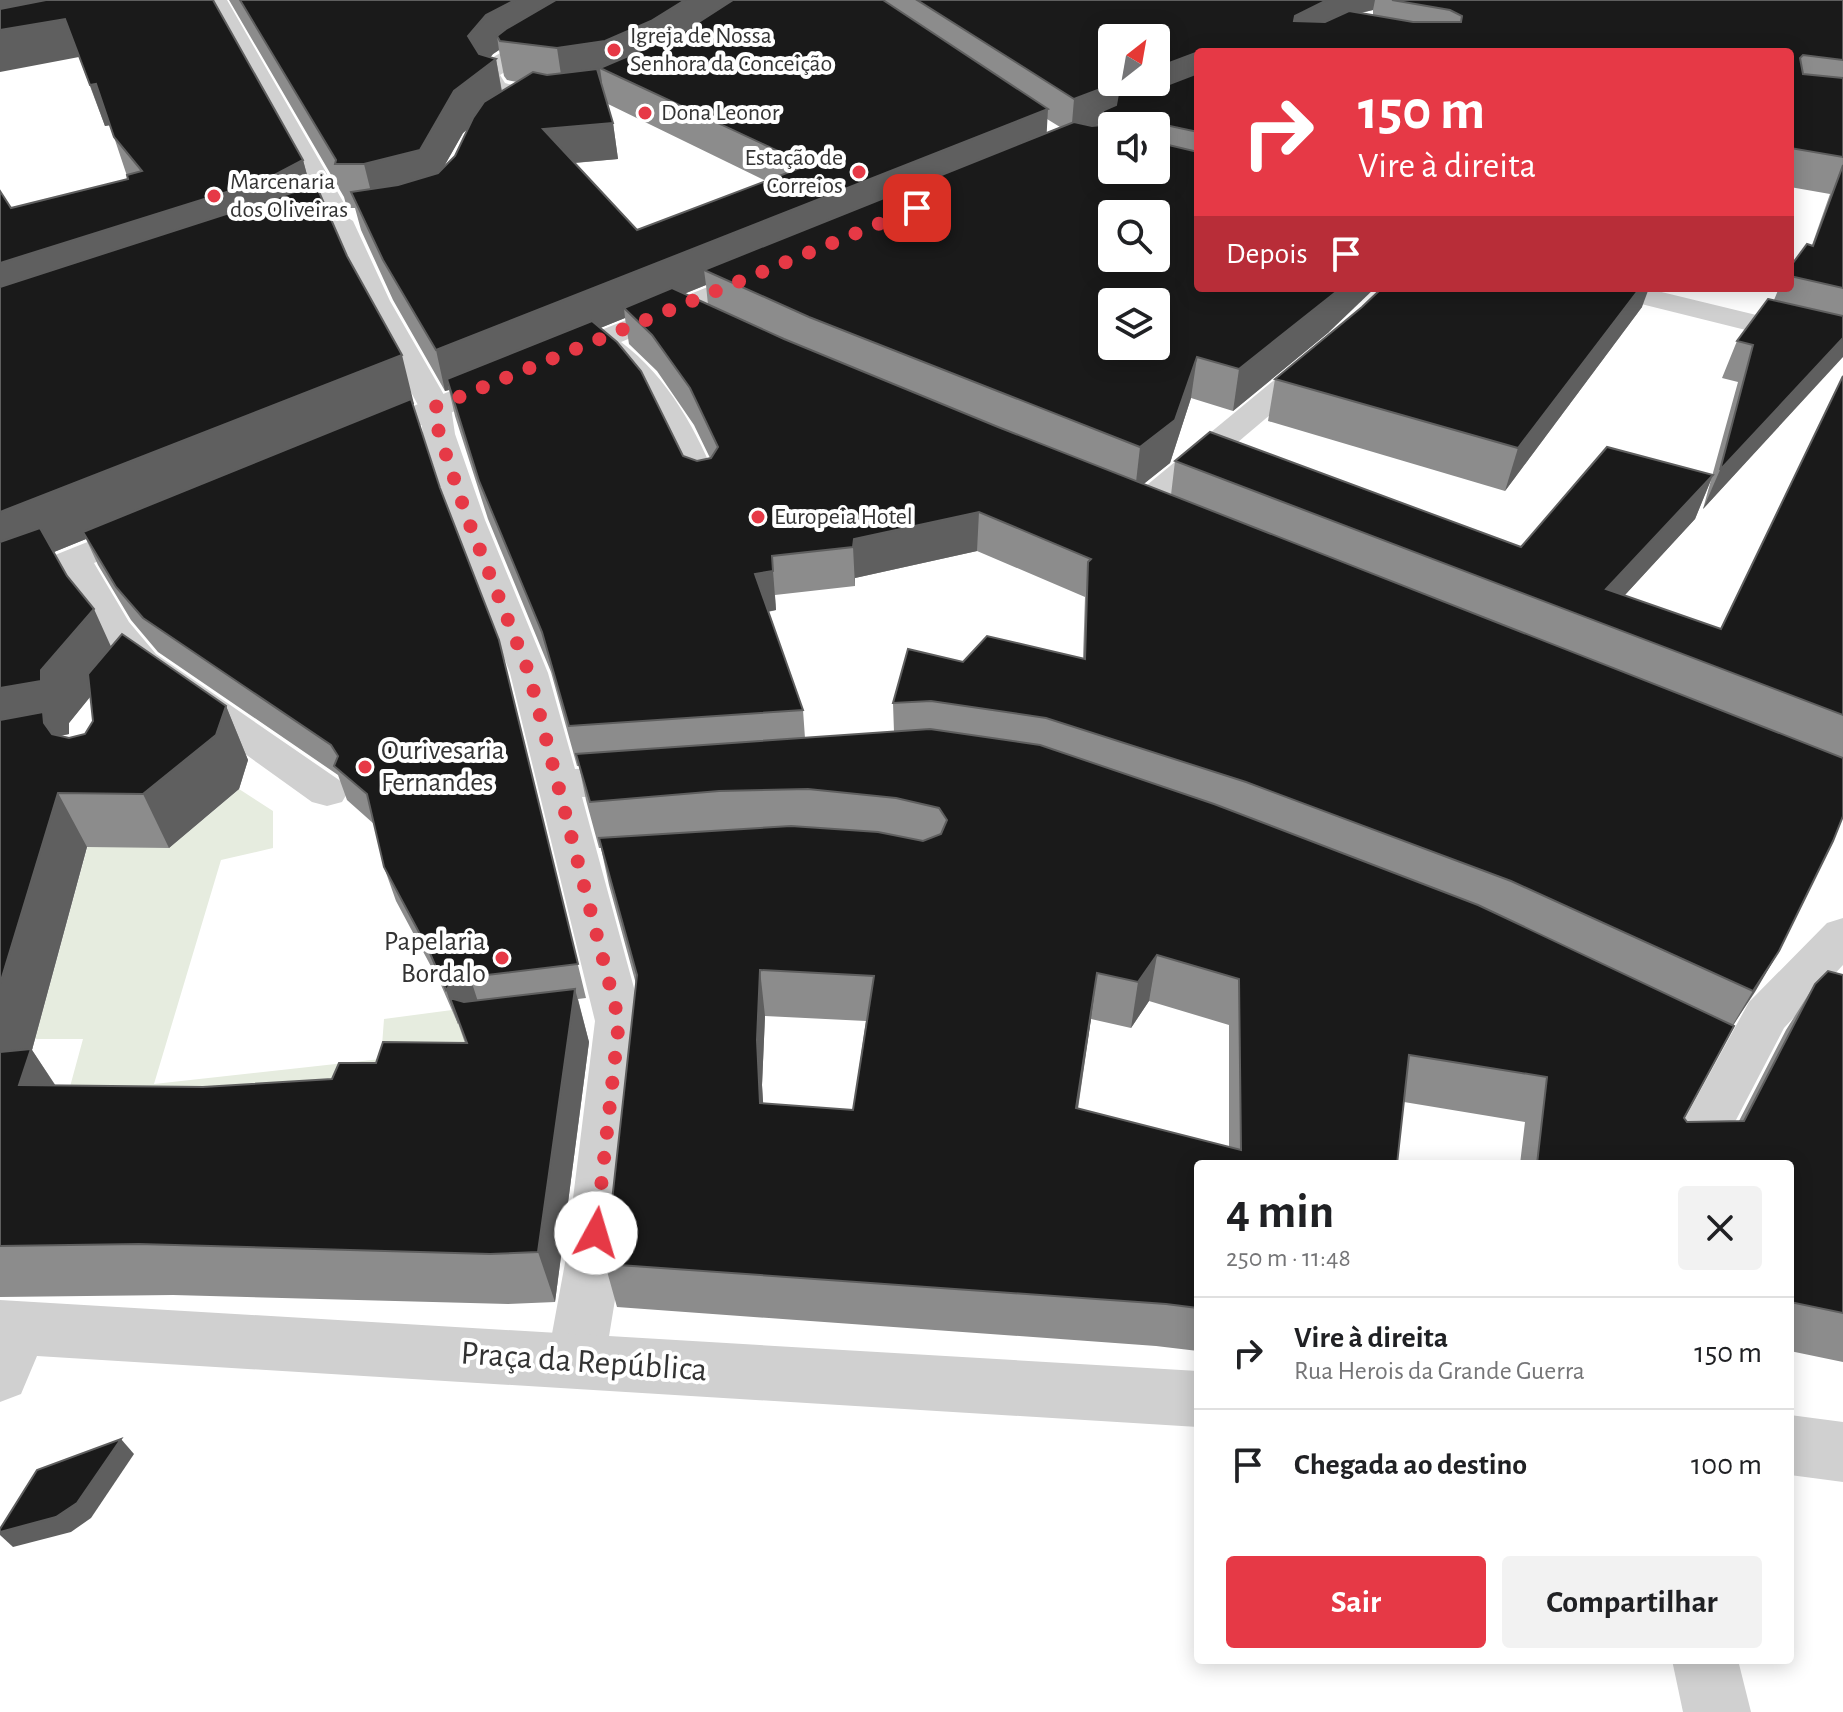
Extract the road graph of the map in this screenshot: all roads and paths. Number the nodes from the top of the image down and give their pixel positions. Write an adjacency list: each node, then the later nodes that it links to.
1 (217, 0): 6 (street)
2 (610, 0): 3 (street)
3 (532, 98): 4 (street); 5 (street)
4 (580, 98)
5 (505, 111)
6 (341, 220): 7 (street); 15 (street)
7 (244, 248)
8 (789, 261): 10 (street)
9 (1627, 292): 14 (street)
10 (675, 309): 11 (street); 12 (street)
11 (709, 325)
12 (600, 340): 15 (street); 17 (street)
13 (1341, 340): 19 (street)
14 (1843, 345)
15 (435, 407): 16 (street); 25 (street)
16 (327, 453)
17 (702, 486)
18 (170, 519): 20 (street)
19 (1181, 522)
20 (74, 559): 21 (street); 22 (street)
21 (0, 590)
22 (142, 662): 23 (street); 26 (street)
23 (117, 693)
24 (688, 778): 25 (street)
25 (560, 784): 28 (street)
26 (327, 792)
27 (627, 864): 28 (street)
28 (581, 868): 32 (street)
29 (1843, 937): 30 (street)
30 (1687, 1160)
31 (7, 1343): 32 (street, Praça da República)
32 (576, 1361): 33 (street, Praça da República)
33 (1194, 1399)
34 (1794, 1446): 35 (street)
35 (1843, 1452)
36 (1706, 1664): 37 (street)
37 (1717, 1712)

